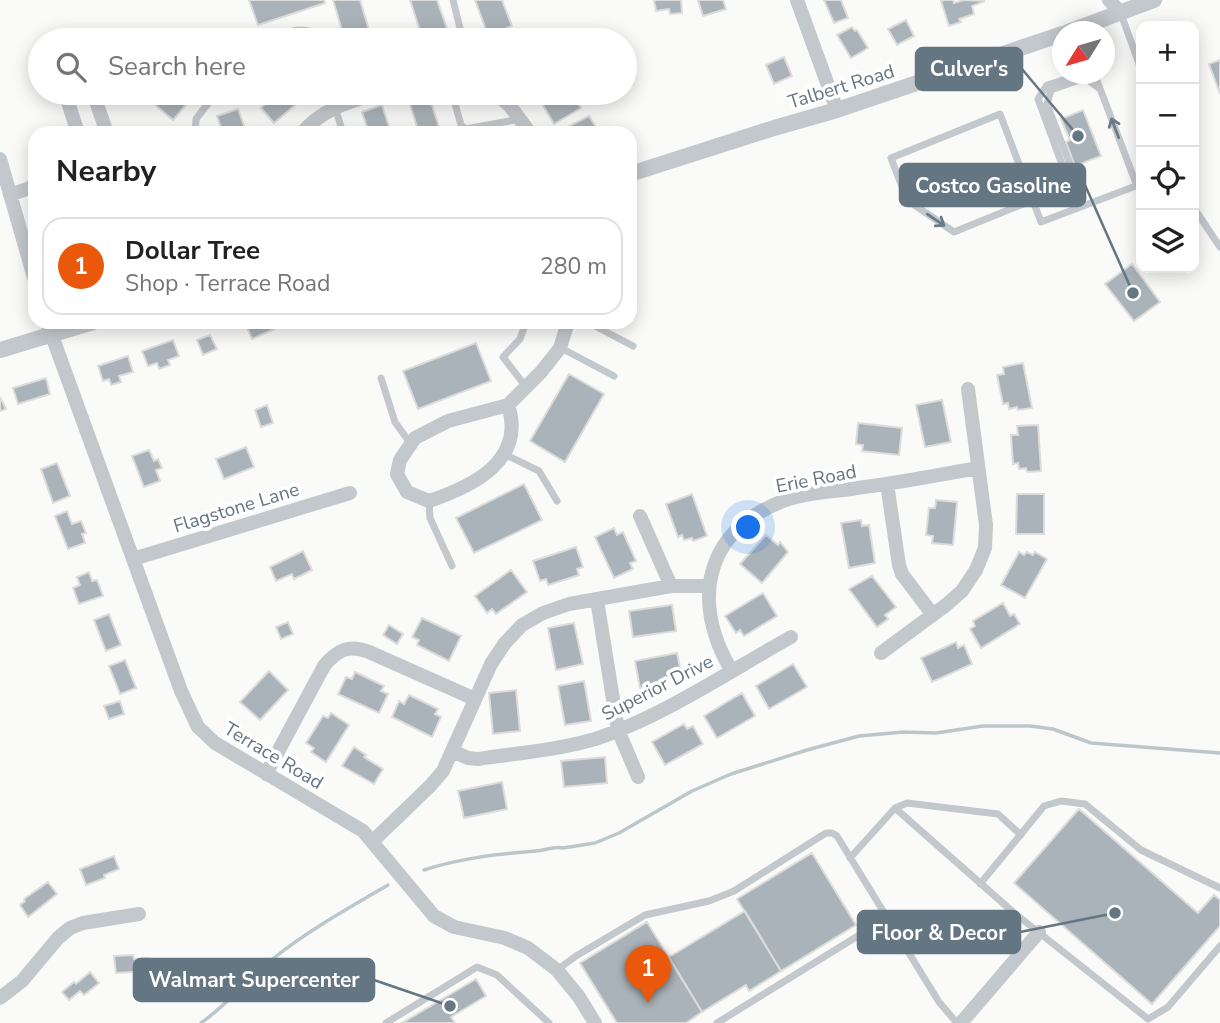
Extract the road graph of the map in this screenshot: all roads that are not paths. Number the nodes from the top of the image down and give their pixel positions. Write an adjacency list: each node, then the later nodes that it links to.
1 (453, 0): 7 (lane)
2 (797, 0): 20 (street)
3 (1109, 0): 5 (street)
4 (1154, 0): 5 (street)
5 (1120, 6): 6 (street); 9 (lane)
6 (1090, 21)
7 (460, 28)
8 (1052, 37): 20 (street, Talbert Road)
9 (1136, 54)
10 (1052, 83): 37 (lane)
11 (1098, 84): 12 (lane)
12 (1100, 89): 32 (lane, one-way to 12); 37 (lane)
13 (69, 105): 22 (street)
14 (97, 105): 23 (street)
15 (207, 105): 24 (lane)
16 (335, 105): 25 (street)
17 (340, 105): 26 (lane)
18 (455, 105): 27 (lane)
19 (507, 105): 21 (street)
20 (837, 110): 31 (street, Talbert Road)
21 (520, 119): 28 (lane); 29 (street)
22 (76, 126)
23 (105, 126)
24 (196, 126)
25 (308, 126)
26 (342, 126)
27 (462, 126)
28 (482, 126)
29 (525, 126)
30 (0, 159): 35 (street)
31 (637, 172)
32 (1136, 178)
33 (1136, 186): 37 (lane)
34 (28, 188): 35 (street)
35 (5, 196): 40 (street)
36 (1032, 200): 36 (lane, one-way to 36); 37 (lane)
37 (1078, 208)
38 (1195, 210): 39 (lane)
39 (1220, 247)
40 (28, 261)
41 (49, 329): 47 (street); 61 (street, Terrace Road)
42 (524, 329): 50 (lane)
43 (566, 329): 46 (street)
44 (602, 329): 45 (lane)
45 (633, 346)
46 (560, 348): 48 (lane); 50 (street)
47 (0, 350)
48 (614, 376)
49 (381, 377): 53 (lane)
50 (526, 387): 52 (street)
51 (968, 390): 55 (street)
52 (508, 405): 53 (street); 54 (street)
53 (411, 444): 58 (street)
54 (503, 454): 58 (street); 59 (lane)
55 (978, 468): 56 (street, Erie Road); 66 (street)
56 (887, 484): 64 (street, Erie Road); 66 (street)
57 (350, 493): 61 (street, Flagstone Lane)
58 (429, 501): 62 (lane)
59 (557, 501)
60 (640, 516): 63 (street)
61 (134, 559): 73 (street, Terrace Road)
62 (452, 566)
63 (671, 586): 64 (street); 65 (street)
64 (708, 586): 69 (street, Erie Road)
65 (597, 600): 70 (street); 71 (street)
66 (933, 615): 68 (street)
67 (791, 637): 69 (street, Superior Drive)
68 (880, 653)
69 (731, 670): 71 (street, Superior Drive)
70 (475, 699): 72 (street); 73 (street)
71 (618, 730): 72 (street, Superior Drive); 74 (street)
72 (452, 751): 77 (street)
73 (266, 774): 77 (street, Terrace Road)
74 (638, 777)
75 (895, 808): 76 (lane); 78 (lane); 79 (lane)
76 (1021, 835): 79 (lane); 80 (lane)
77 (373, 841): 85 (street, Terrace Road)
78 (850, 858): 82 (lane); 85 (lane)
79 (980, 884): 83 (lane)
80 (1220, 888)
81 (139, 914): 86 (street)
82 (887, 918): 90 (lane); 91 (lane)
83 (1039, 932): 84 (lane); 91 (street)
84 (1220, 946)
85 (557, 970): 89 (street, Terrace Road)
86 (0, 998)
87 (386, 1023): 88 (lane)
88 (550, 1023)
89 (595, 1023)
90 (717, 1023)
91 (959, 1023)

